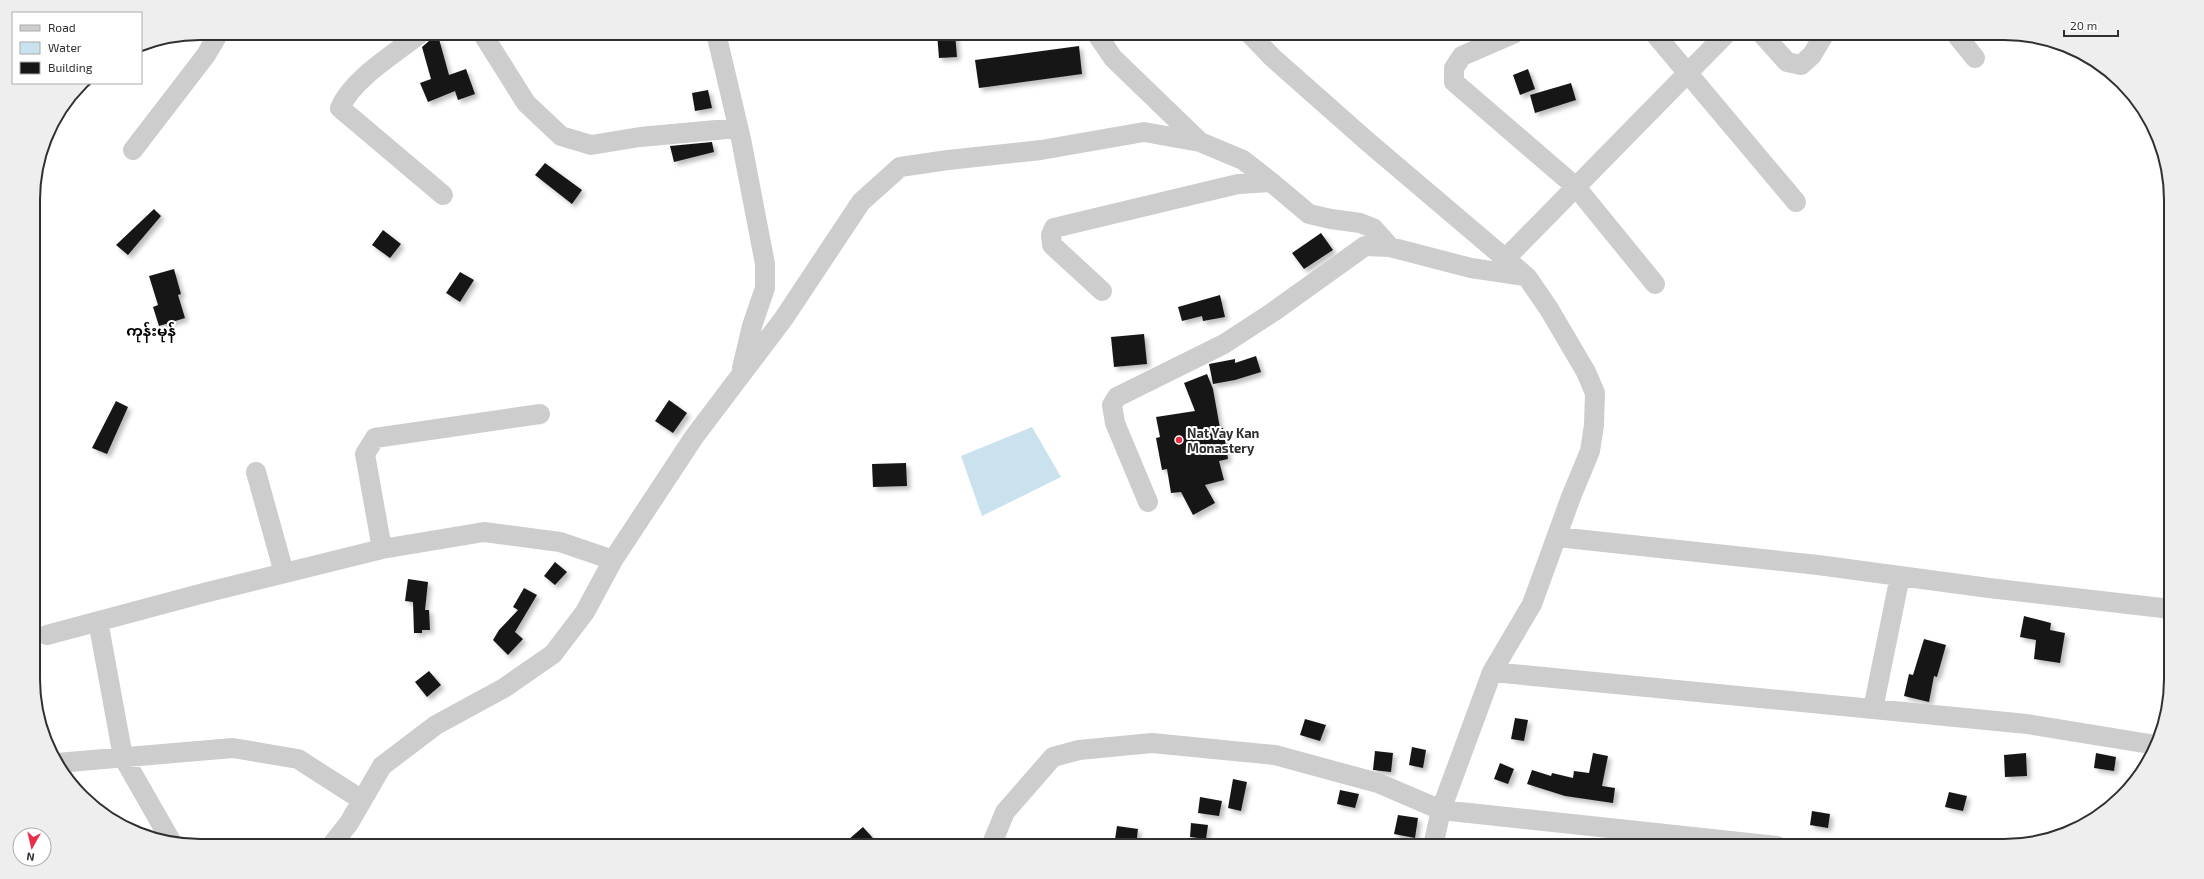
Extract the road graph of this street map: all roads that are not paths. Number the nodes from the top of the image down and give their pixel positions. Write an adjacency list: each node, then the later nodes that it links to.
1 (215, 40): 17 (street)
2 (412, 40): 20 (street)
3 (486, 40): 15 (street)
4 (718, 40): 15 (street)
5 (1101, 40): 16 (street)
6 (1256, 40): 23 (street)
7 (1499, 40): 19 (street)
8 (1660, 40): 14 (street)
9 (1721, 40): 14 (street)
10 (1767, 40): 11 (street)
11 (1821, 40)
12 (1961, 40): 13 (street)
13 (1975, 58)
14 (1688, 73): 19 (street); 21 (street)
15 (738, 128): 27 (street)
16 (1200, 142): 18 (street); 27 (street)
17 (133, 150)
18 (1271, 182): 22 (street); 26 (street)
19 (1576, 187): 23 (street); 25 (street)
20 (443, 195)
21 (1796, 202)
22 (1390, 247): 24 (street); 30 (street)
23 (1505, 259): 24 (street)
24 (1527, 277): 31 (street)
25 (1655, 284)
26 (1102, 291)
27 (741, 375): 33 (street)
28 (540, 414): 32 (street)
29 (256, 472): 34 (street)
30 (1148, 502)
31 (1557, 537): 35 (street); 39 (street)
32 (382, 549): 33 (street); 34 (street)
33 (613, 560): 44 (street)
34 (284, 573): 37 (street)
35 (1900, 576): 36 (street); 40 (street)
36 (2164, 608)
37 (98, 622): 38 (street); 42 (street)
38 (47, 635)
39 (1492, 672): 40 (street); 45 (street)
40 (1873, 709): 41 (street)
41 (2150, 744)
42 (123, 757): 43 (street); 44 (street); 46 (street)
43 (63, 762)
44 (362, 800): 47 (street)
45 (1441, 810): 48 (street); 49 (street); 50 (street)
46 (168, 836)
47 (336, 839)
48 (994, 839)
49 (1435, 839)
50 (1711, 839)

